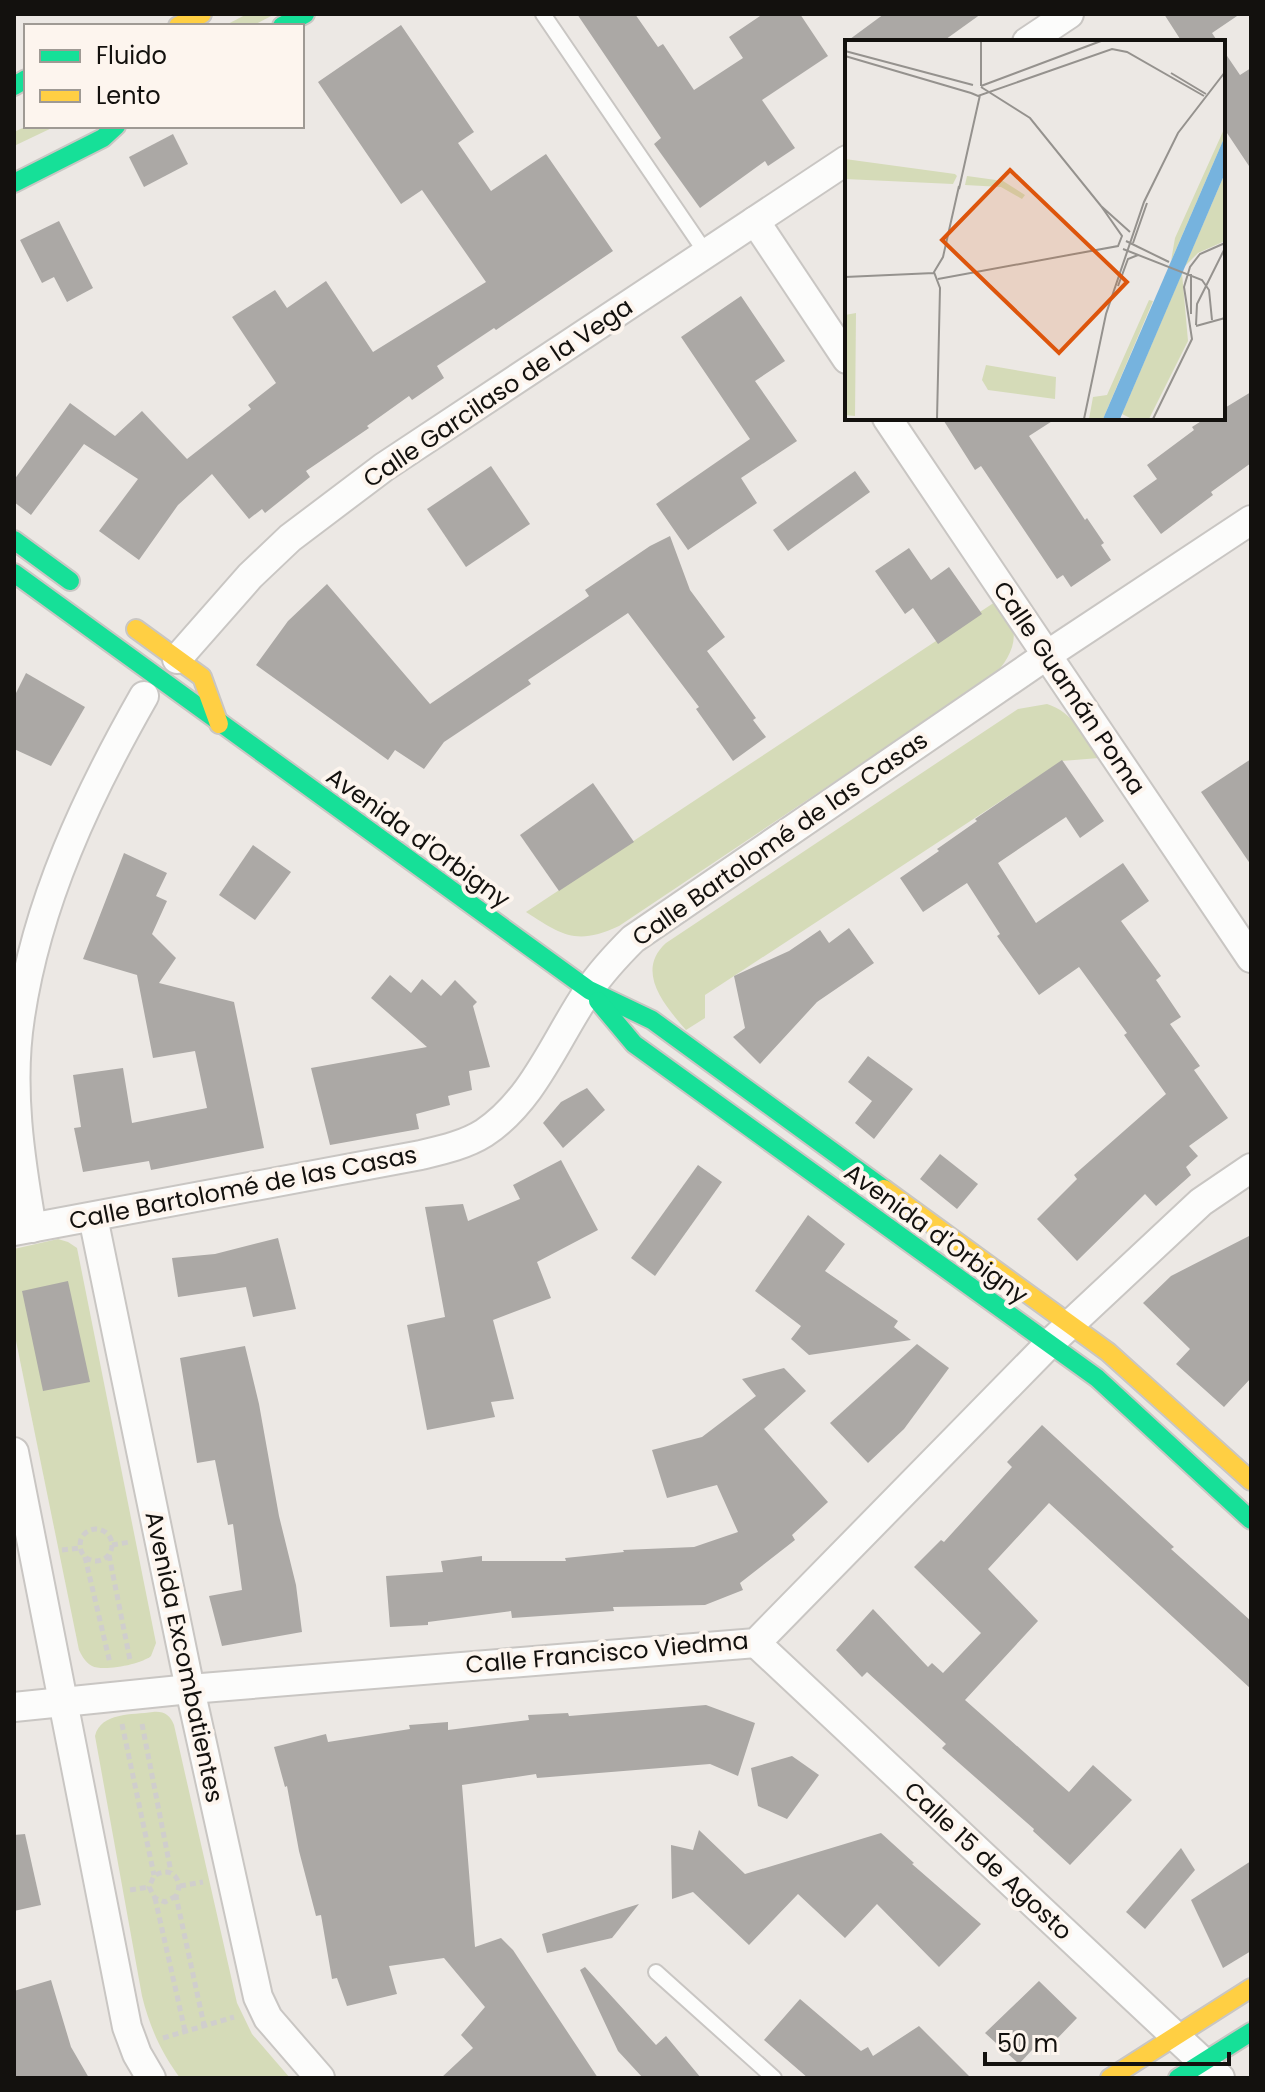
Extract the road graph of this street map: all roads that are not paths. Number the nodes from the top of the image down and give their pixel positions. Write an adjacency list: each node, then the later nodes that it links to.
1 (202, 14): 5 (main road)
2 (305, 14): 6 (main road)
3 (543, 14): 12 (lane)
4 (1069, 14): 7 (street)
5 (182, 24)
6 (286, 24)
7 (1030, 40)
8 (114, 128): 10 (main road)
9 (845, 161): 11 (street, Calle Garcilaso de la Vega)
10 (14, 183)
11 (755, 221): 12 (street, Calle Garcilaso de la Vega); 13 (street)
12 (706, 253): 21 (street, Calle Garcilaso de la Vega)
13 (845, 356)
14 (888, 420): 20 (street, Calle Guamán Poma)
15 (1251, 520): 20 (street, Calle Bartolomé de las Casas)
16 (14, 540): 18 (main road)
17 (14, 573): 23 (main road)
18 (89, 595)
19 (127, 622): 21 (main road)
20 (1047, 655): 24 (street, Calle Guamán Poma); 25 (street, Calle Bartolomé de las Casas)
21 (177, 659): 23 (main road)
22 (153, 702): 23 (main road, Avenida d'Orbigny); 28 (street)
23 (219, 724): 25 (main road, Avenida d'Orbigny)
24 (1251, 958)
25 (589, 990): 27 (street, Calle Bartolomé de las Casas); 29 (main road, Avenida d'Orbigny); 30 (main road, Avenida d'Orbigny)
26 (1251, 1168): 29 (street, Calle Francisco Viedma)
27 (93, 1217): 28 (street, Calle Bartolomé de las Casas); 35 (street, Avenida Excombatientes)
28 (23, 1230)
29 (1070, 1325): 30 (street, Calle Francisco Viedma); 32 (main road, Avenida d'Orbigny)
30 (1048, 1345): 33 (main road, Avenida d'Orbigny); 34 (street, Calle Francisco Viedma)
31 (14, 1452): 36 (street)
32 (1251, 1481)
33 (1251, 1520)
34 (756, 1643): 35 (street, Calle Francisco Viedma); 41 (street, Calle 15 de Agosto)
35 (190, 1689): 36 (street, Calle Francisco Viedma); 44 (street, Avenida Excombatientes)
36 (64, 1701): 37 (street, Calle Francisco Viedma); 43 (street)
37 (14, 1707)
38 (656, 1972): 45 (lane)
39 (1251, 1988): 41 (main road)
40 (1251, 2032): 42 (main road)
41 (1175, 2036): 42 (street, Calle 15 de Agosto); 46 (main road)
42 (1211, 2070): 47 (main road)
43 (151, 2078)
44 (320, 2078)
45 (774, 2078)
46 (1110, 2078)
47 (1178, 2078)

